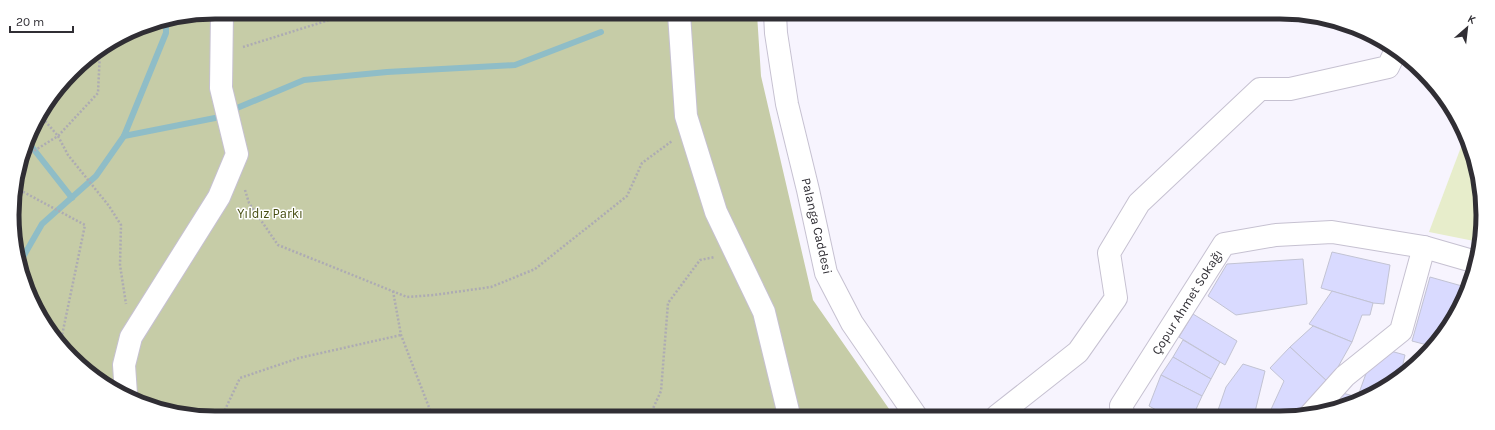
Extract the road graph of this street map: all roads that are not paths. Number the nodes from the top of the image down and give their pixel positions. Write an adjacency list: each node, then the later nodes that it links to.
1 (222, 19): 7 (street)
2 (679, 19): 9 (street)
3 (775, 19): 10 (street, Palanga Caddesi)
4 (1393, 56): 11 (street)
5 (1424, 247): 6 (street, Çopur Ahmet Sokağı); 8 (street); 12 (street, Çopur Ahmet Sokağı)
6 (1470, 260)
7 (126, 390)
8 (1317, 407)
9 (788, 411)
10 (913, 411)
11 (1003, 411)
12 (1122, 411)

